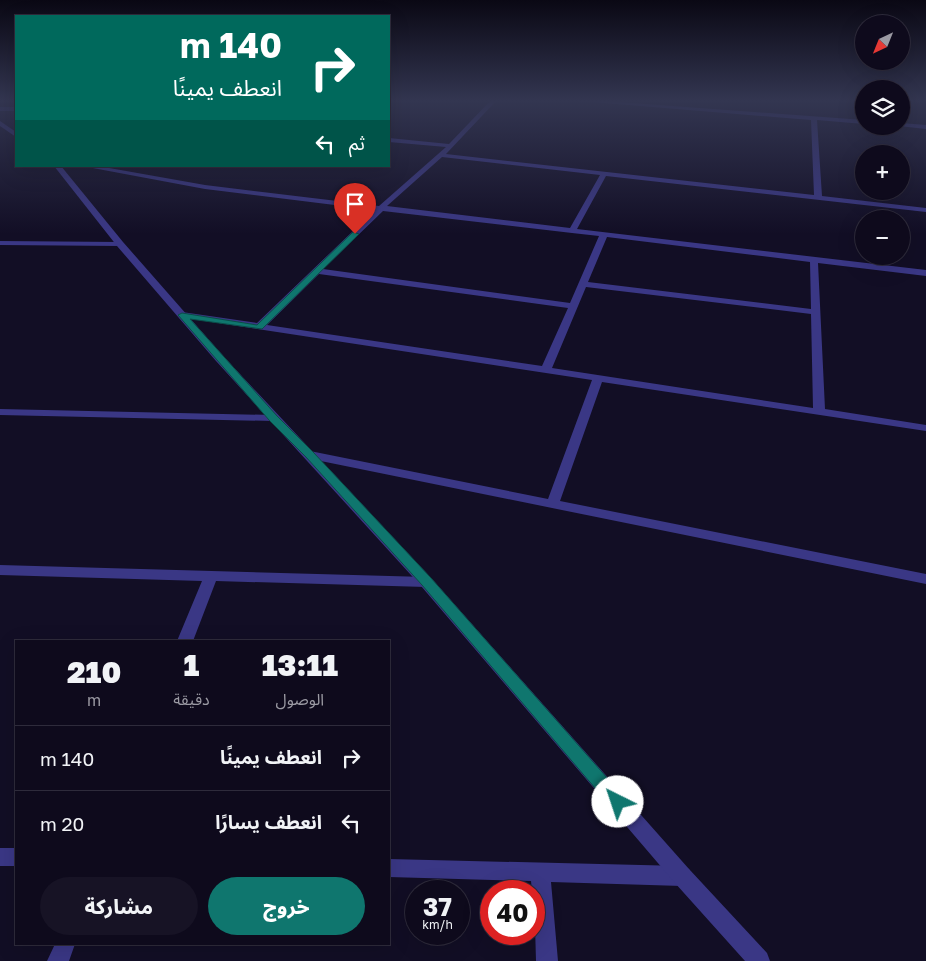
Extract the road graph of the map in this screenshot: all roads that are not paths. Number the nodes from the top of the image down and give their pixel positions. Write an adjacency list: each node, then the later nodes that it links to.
1 (439, 145): 3 (street)
2 (815, 145): 8 (street)
3 (451, 146): 4 (street)
4 (440, 155): 7 (street); 9 (street)
5 (58, 167): 14 (street)
6 (91, 167): 9 (street)
7 (604, 174): 8 (street); 11 (street)
8 (818, 198): 10 (street)
9 (380, 209): 11 (street); 16 (street)
10 (926, 210)
11 (572, 231): 12 (street)
12 (604, 235): 15 (street); 18 (street)
13 (0, 244): 14 (street)
14 (120, 244): 21 (street)
15 (814, 260): 17 (street); 20 (street)
16 (319, 271): 19 (street); 22 (street)
17 (926, 273)
18 (582, 284): 19 (street); 20 (street)
19 (573, 306): 23 (street)
20 (816, 312): 26 (street)
21 (182, 315): 22 (street); 27 (street)
22 (259, 328): 23 (street)
23 (545, 371): 24 (street)
24 (598, 379): 26 (street); 30 (street)
25 (0, 412): 27 (street)
26 (820, 412): 28 (street)
27 (273, 418): 29 (street)
28 (926, 428)
29 (310, 455): 30 (street); 34 (street)
30 (553, 504): 33 (street)
31 (0, 570): 32 (street)
32 (211, 576): 34 (street); 35 (street)
33 (926, 579)
34 (426, 582): 40 (street)
35 (185, 640)
36 (0, 857): 37 (street)
37 (15, 857)
38 (390, 868): 39 (street)
39 (540, 872): 40 (street); 43 (street)
40 (682, 876): 44 (street)
41 (65, 945): 42 (street)
42 (58, 961)
43 (547, 961)
44 (758, 961)

